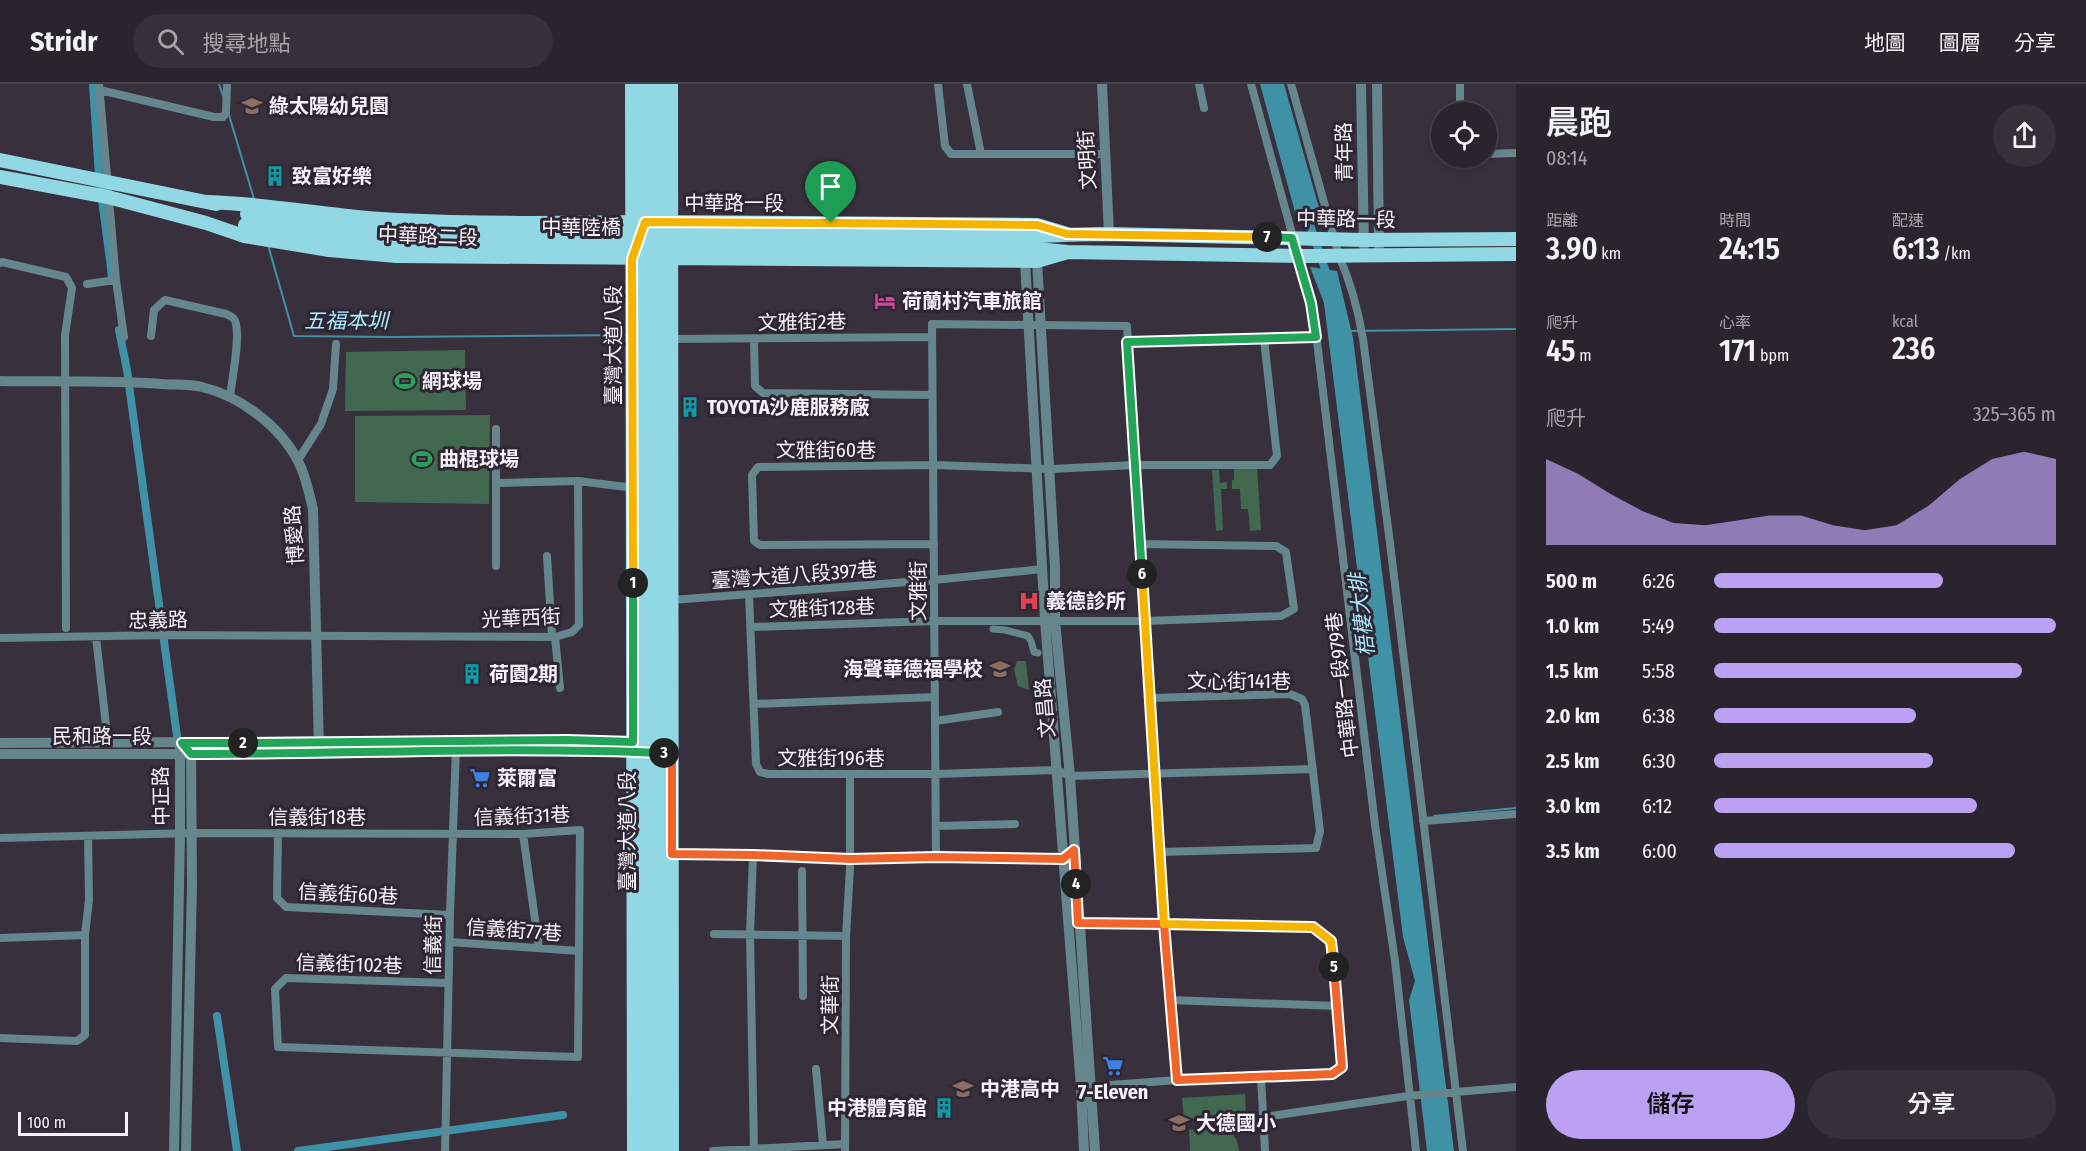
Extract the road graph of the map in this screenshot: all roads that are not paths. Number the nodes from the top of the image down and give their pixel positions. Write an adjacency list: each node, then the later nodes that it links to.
1 (227, 84): 15 (street)
2 (632, 84): 28 (main road, 臺灣大道八段)
3 (644, 84): 28 (main road, 臺灣大道八段)
4 (657, 84): 28 (main road, 臺灣大道八段)
5 (671, 84): 28 (main road, 臺灣大道八段)
6 (938, 84): 19 (street)
7 (967, 84): 19 (street)
8 (1102, 84): 20 (street, 文明街)
9 (1199, 84): 17 (street)
10 (1251, 84): 32 (street, 中華路一段979巷)
11 (1292, 84): 33 (street)
12 (1361, 84): 35 (street, 青年路)
13 (1377, 84): 36 (street, 青年路)
14 (1460, 84): 16 (street)
15 (100, 87): 24 (street)
16 (1460, 102)
17 (1204, 108)
18 (1516, 153): 21 (street)
19 (981, 154): 20 (street)
20 (1105, 154): 31 (street, 文明街)
21 (1497, 154)
22 (0, 160): 24 (main road, 中華路二段)
23 (0, 177): 25 (main road, 中華路二段)
24 (107, 181): 25 (street); 26 (main road, 中華路二段)
25 (108, 197): 29 (main road, 中華路二段); 47 (street)
26 (209, 202): 27 (main road, 中華路二段); 28 (main road, 中華路二段)
27 (246, 220): 29 (main road, 中華路二段); 37 (main road, 中華陸橋, bridge)
28 (651, 222): 30 (main road, 中華路一段); 44 (main road, 臺灣大道八段); 44 (main road, 臺灣大道八段)
29 (206, 223): 44 (main road, 中華路二段)
30 (1067, 234): 31 (main road, 中華路一段); 37 (main road, 中華路一段)
31 (1109, 234): 32 (main road, 中華路一段)
32 (1298, 238): 33 (main road, 中華路一段); 41 (street, 中華路一段979巷)
33 (1335, 239): 35 (main road, 中華路一段); 42 (street)
34 (1516, 239): 36 (main road, 中華路一段)
35 (1364, 240): 36 (main road, 中華路一段); 43 (street, 青年路)
36 (1379, 240): 40 (street, 青年路)
37 (990, 243): 38 (main road, 中華路一段)
38 (1068, 252): 41 (main road, 中華路一段); 45 (main road, 中華路一段)
39 (1516, 254): 40 (main road, 中華路一段)
40 (1380, 255): 43 (main road, 中華路一段)
41 (1302, 256): 42 (main road, 中華路一段); 53 (street, 中華路一段979巷)
42 (1339, 256): 43 (main road, 中華路一段); 116 (street)
43 (1364, 256)
44 (651, 259): 45 (main road, 中華路一段); 55 (main road, 臺灣大道八段); 72 (main road, 臺灣大道八段); 72 (main road, 臺灣大道八段)
45 (1031, 261): 49 (street, 文昌路); 50 (street, 文昌路)
46 (0, 263): 61 (street)
47 (116, 280): 48 (street); 52 (street)
48 (87, 284)
49 (1041, 324): 50 (street); 58 (street); 69 (street, 文昌路)
50 (1028, 325): 54 (street, 文雅街); 68 (street, 文昌路)
51 (151, 336): 63 (street)
52 (124, 337)
53 (1316, 337): 57 (street); 158 (street, 中華路一段979巷)
54 (932, 338): 56 (street, 文雅街2巷); 62 (street, 文雅街)
55 (671, 339): 56 (street, 文雅街2巷); 72 (main road, 臺灣大道八段)
56 (754, 339): 62 (street)
57 (1264, 339): 58 (street); 67 (street)
58 (1127, 342): 67 (street)
59 (336, 344): 65 (street)
60 (0, 381): 61 (street, 博愛路)
61 (65, 381): 63 (street, 博愛路); 86 (street)
62 (932, 395): 66 (street, 文雅街)
63 (230, 397): 65 (street, 博愛路)
64 (495, 429): 71 (street)
65 (298, 460): 89 (street, 博愛路)
66 (934, 465): 68 (street); 73 (street, 文雅街); 73 (street, 文雅街60巷)
67 (1136, 465): 69 (street); 74 (street)
68 (1035, 469): 69 (street); 77 (street, 文昌路)
69 (1050, 469): 82 (street, 文昌路)
70 (578, 481): 71 (street); 72 (street); 90 (street, 光華西街)
71 (496, 483): 76 (street)
72 (652, 488): 79 (main road, 臺灣大道八段); 81 (main road, 臺灣大道八段); 104 (main road, 臺灣大道八段)
73 (934, 544): 78 (street, 文雅街)
74 (1141, 544): 84 (street); 84 (street, 文雅街128巷)
75 (547, 556): 90 (street)
76 (496, 567)
77 (1043, 569): 78 (street, 臺灣大道八段397巷); 82 (street, 文昌路)
78 (934, 580): 80 (street, 臺灣大道八段397巷); 83 (street, 文雅街)
79 (659, 589): 81 (street); 104 (main road, 臺灣大道八段)
80 (749, 595): 81 (street, 臺灣大道八段397巷); 85 (street)
81 (672, 600): 104 (main road, 臺灣大道八段)
82 (1050, 620): 83 (street, 文雅街128巷); 84 (street, 文雅街128巷); 110 (street, 文昌路); 114 (street, 文昌路)
83 (934, 621): 85 (street, 文雅街128巷); 94 (street, 文雅街)
84 (1145, 621): 95 (street)
85 (751, 627): 96 (street, 文雅街128巷)
86 (66, 628)
87 (993, 629): 92 (street)
88 (96, 637): 89 (street, 忠義路); 91 (street, 忠義路); 101 (street)
89 (317, 637): 90 (street, 光華西街); 99 (street, 博愛路)
90 (553, 637): 93 (street)
91 (0, 638)
92 (1038, 653)
93 (560, 688)
94 (935, 697): 96 (street); 98 (street, 文雅街)
95 (1150, 698): 109 (street, 文心街141巷); 111 (street)
96 (754, 704): 113 (street, 文雅街196巷)
97 (998, 712): 98 (street)
98 (935, 721): 112 (street, 文雅街)
99 (319, 742): 102 (street, 民和路一段); 103 (street, 民和路一段); 107 (street, 博愛路)
100 (0, 743): 101 (street, 民和路一段)
101 (108, 743): 102 (street, 民和路一段)
102 (182, 743): 106 (street, 中正路); 108 (street, 中正路)
103 (456, 745): 104 (street, 民和路一段); 107 (street, 民和路一段); 123 (street, 信義街)
104 (653, 747): 128 (main road, 臺灣大道八段); 128 (main road, 臺灣大道八段)
105 (0, 754): 108 (street, 民和路一段)
106 (191, 754): 107 (street, 民和路一段); 108 (street, 民和路一段); 119 (street, 中正路)
107 (320, 754)
108 (178, 755): 122 (street, 中正路)
109 (1313, 769): 111 (street); 127 (street, 文心街141巷)
110 (1057, 770): 112 (street, 文雅街196巷); 114 (street); 132 (street, 文昌路)
111 (1155, 773): 114 (street); 127 (street)
112 (936, 774): 113 (street, 文雅街196巷); 118 (street, 文雅街)
113 (850, 775): 131 (street, 文華街)
114 (1070, 776): 126 (street, 文昌路)
115 (1516, 814): 116 (street)
116 (1424, 821): 157 (street)
117 (1015, 824): 118 (street)
118 (936, 826): 130 (street, 文雅街)
119 (193, 833): 120 (street, 信義街18巷); 122 (street, 信義街18巷); 164 (street, 中正路)
120 (278, 833): 123 (street, 信義街18巷); 134 (street, 信義街60巷)
121 (523, 834): 123 (street, 信義街31巷); 144 (street); 145 (street, 信義街31巷)
122 (180, 835): 124 (street, 信義街18巷); 163 (street, 中正路)
123 (453, 835): 134 (street, 信義街)
124 (88, 836): 125 (street, 信義街18巷); 139 (street)
125 (0, 838)
126 (1074, 850): 132 (street); 135 (street, 文昌路)
127 (1159, 852): 136 (street)
128 (653, 854): 129 (street); 166 (main road, 臺灣大道八段); 167 (main road, 臺灣大道八段); 168 (main road, 臺灣大道八段); 169 (main road, 臺灣大道八段)
129 (753, 855): 131 (street); 138 (street)
130 (936, 857): 131 (street); 132 (street)
131 (850, 859): 141 (street, 文華街)
132 (1063, 859): 155 (street, 文昌路)
133 (802, 871): 140 (street)
134 (450, 915): 143 (street, 信義街)
135 (1078, 923): 136 (street); 155 (street, 文昌路)
136 (1164, 924): 148 (street); 149 (street)
137 (714, 933): 138 (street)
138 (750, 934): 140 (street); 162 (street)
139 (85, 935): 142 (street); 150 (street)
140 (802, 935): 141 (street); 147 (street)
141 (846, 936): 161 (street, 文華街)
142 (0, 938)
143 (450, 942): 144 (street, 信義街77巷); 146 (street, 信義街)
144 (539, 948): 145 (street, 信義街77巷)
145 (579, 951): 151 (street, 信義街77巷)
146 (448, 983): 151 (street, 信義街); 151 (street, 信義街102巷)
147 (803, 996)
148 (1169, 1000): 149 (street); 154 (street)
149 (1338, 1006): 153 (street)
150 (0, 1038)
151 (448, 1051): 165 (street, 信義街)
152 (816, 1069): 160 (street)
153 (1261, 1078): 154 (street); 159 (street)
154 (1177, 1080): 155 (street)
155 (1087, 1087): 171 (street, 文昌路); 172 (street, 文昌路)
156 (1516, 1087): 157 (street)
157 (1456, 1091): 158 (street); 175 (street)
158 (1408, 1096): 159 (street); 174 (street, 中華路一段979巷)
159 (1264, 1117): 173 (street)
160 (822, 1145): 161 (street); 162 (street)
161 (845, 1148)
162 (755, 1150): 170 (street)
163 (174, 1151)
164 (186, 1151)
165 (445, 1151)
166 (634, 1151)
167 (647, 1151)
168 (660, 1151)
169 (672, 1151)
170 (713, 1151)
171 (1084, 1151)
172 (1095, 1151)
173 (1265, 1151)
174 (1416, 1151)
175 (1462, 1151)

